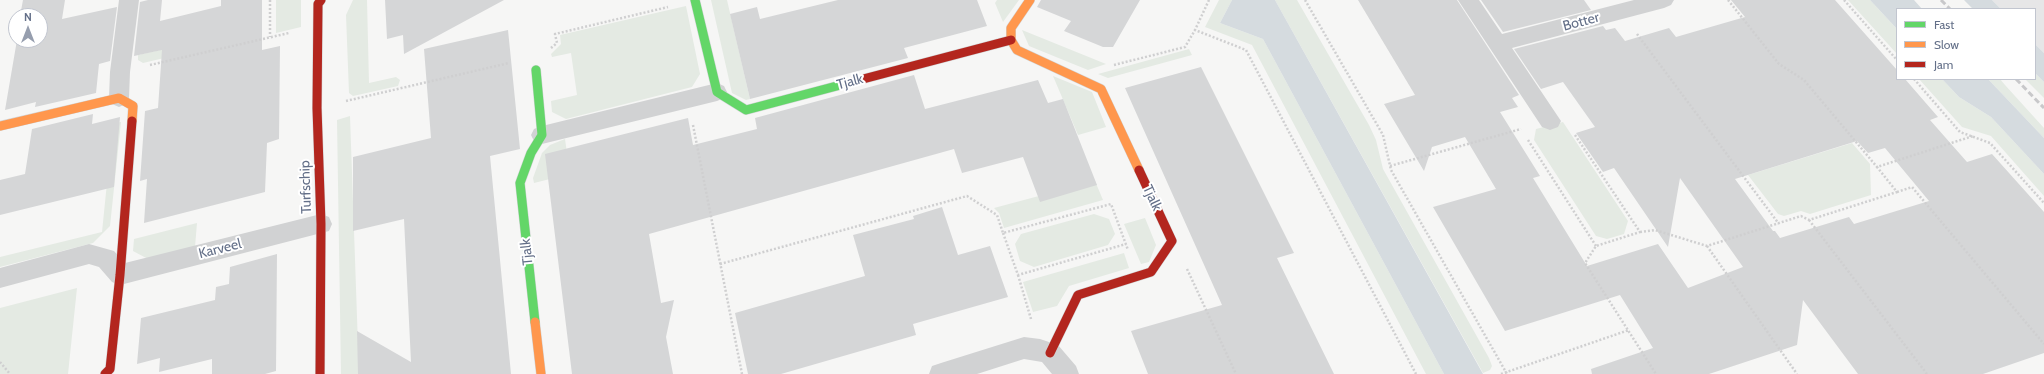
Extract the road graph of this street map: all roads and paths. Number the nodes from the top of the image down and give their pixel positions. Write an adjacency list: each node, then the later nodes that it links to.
1 (129, 0): 22 (street)
2 (270, 0): 15 (path)
3 (321, 0): 13 (street, Turfschip)
4 (695, 0): 18 (path); 25 (street)
5 (1030, 0): 16 (street)
6 (1209, 0): 14 (path)
7 (1305, 0): 34 (path)
8 (1468, 0): 17 (street)
9 (1664, 0): 12 (street, Botter)
10 (1728, 0): 35 (path)
11 (1844, 0): 19 (path)
12 (1620, 12): 17 (street, Botter); 40 (path)
13 (319, 25): 15 (path); 28 (street, Turfschip)
14 (1195, 30): 23 (path); 65 (path)
15 (270, 37): 22 (path)
16 (1011, 40): 23 (street, Tjalk); 25 (street, Tjalk)
17 (1497, 44): 29 (street)
18 (548, 51)
19 (1896, 59)
20 (513, 62): 28 (path)
21 (536, 70): 32 (street)
22 (120, 72): 26 (street)
23 (1073, 75): 46 (street, Tjalk)
24 (1915, 80): 33 (path)
25 (717, 92): 27 (street)
26 (119, 98): 30 (street); 48 (street)
27 (688, 99): 32 (street); 47 (path)
28 (317, 108): 39 (street, Turfschip)
29 (1550, 121): 31 (path); 41 (path)
30 (0, 126)
31 (1521, 129): 34 (path); 44 (path)
32 (542, 135): 60 (street, Tjalk)
33 (1974, 136): 35 (path); 37 (path)
34 (1390, 166): 56 (path)
35 (1877, 167): 36 (path)
36 (1897, 192): 38 (path); 53 (path)
37 (2044, 203)
38 (1809, 220): 40 (path); 69 (path)
39 (321, 224): 48 (street, Karveel); 59 (street, Turfschip)
40 (1779, 224): 45 (path)
41 (1640, 232): 44 (path); 45 (path)
42 (1003, 233): 43 (path); 47 (path); 49 (path)
43 (1126, 244): 49 (path); 50 (path)
44 (1596, 246): 52 (path)
45 (1707, 246): 68 (path)
46 (1161, 257): 50 (street, Tjalk); 64 (path)
47 (720, 264): 61 (path)
48 (120, 275): 51 (street); 58 (street)
49 (1018, 275): 54 (path)
50 (1138, 276): 54 (street, Tjalk)
51 (0, 278)
52 (1629, 330): 56 (path); 67 (path)
53 (2044, 344)
54 (1045, 351): 62 (street); 63 (street)
55 (0, 362): 57 (path)
56 (1507, 373): 66 (path)
57 (10, 374)
58 (105, 374)
59 (320, 374)
60 (541, 374)
61 (742, 374)
62 (941, 374)
63 (1067, 374)
64 (1236, 374)
65 (1416, 374)
66 (1501, 374)
67 (1656, 374)
68 (1797, 374)
69 (1927, 374)

